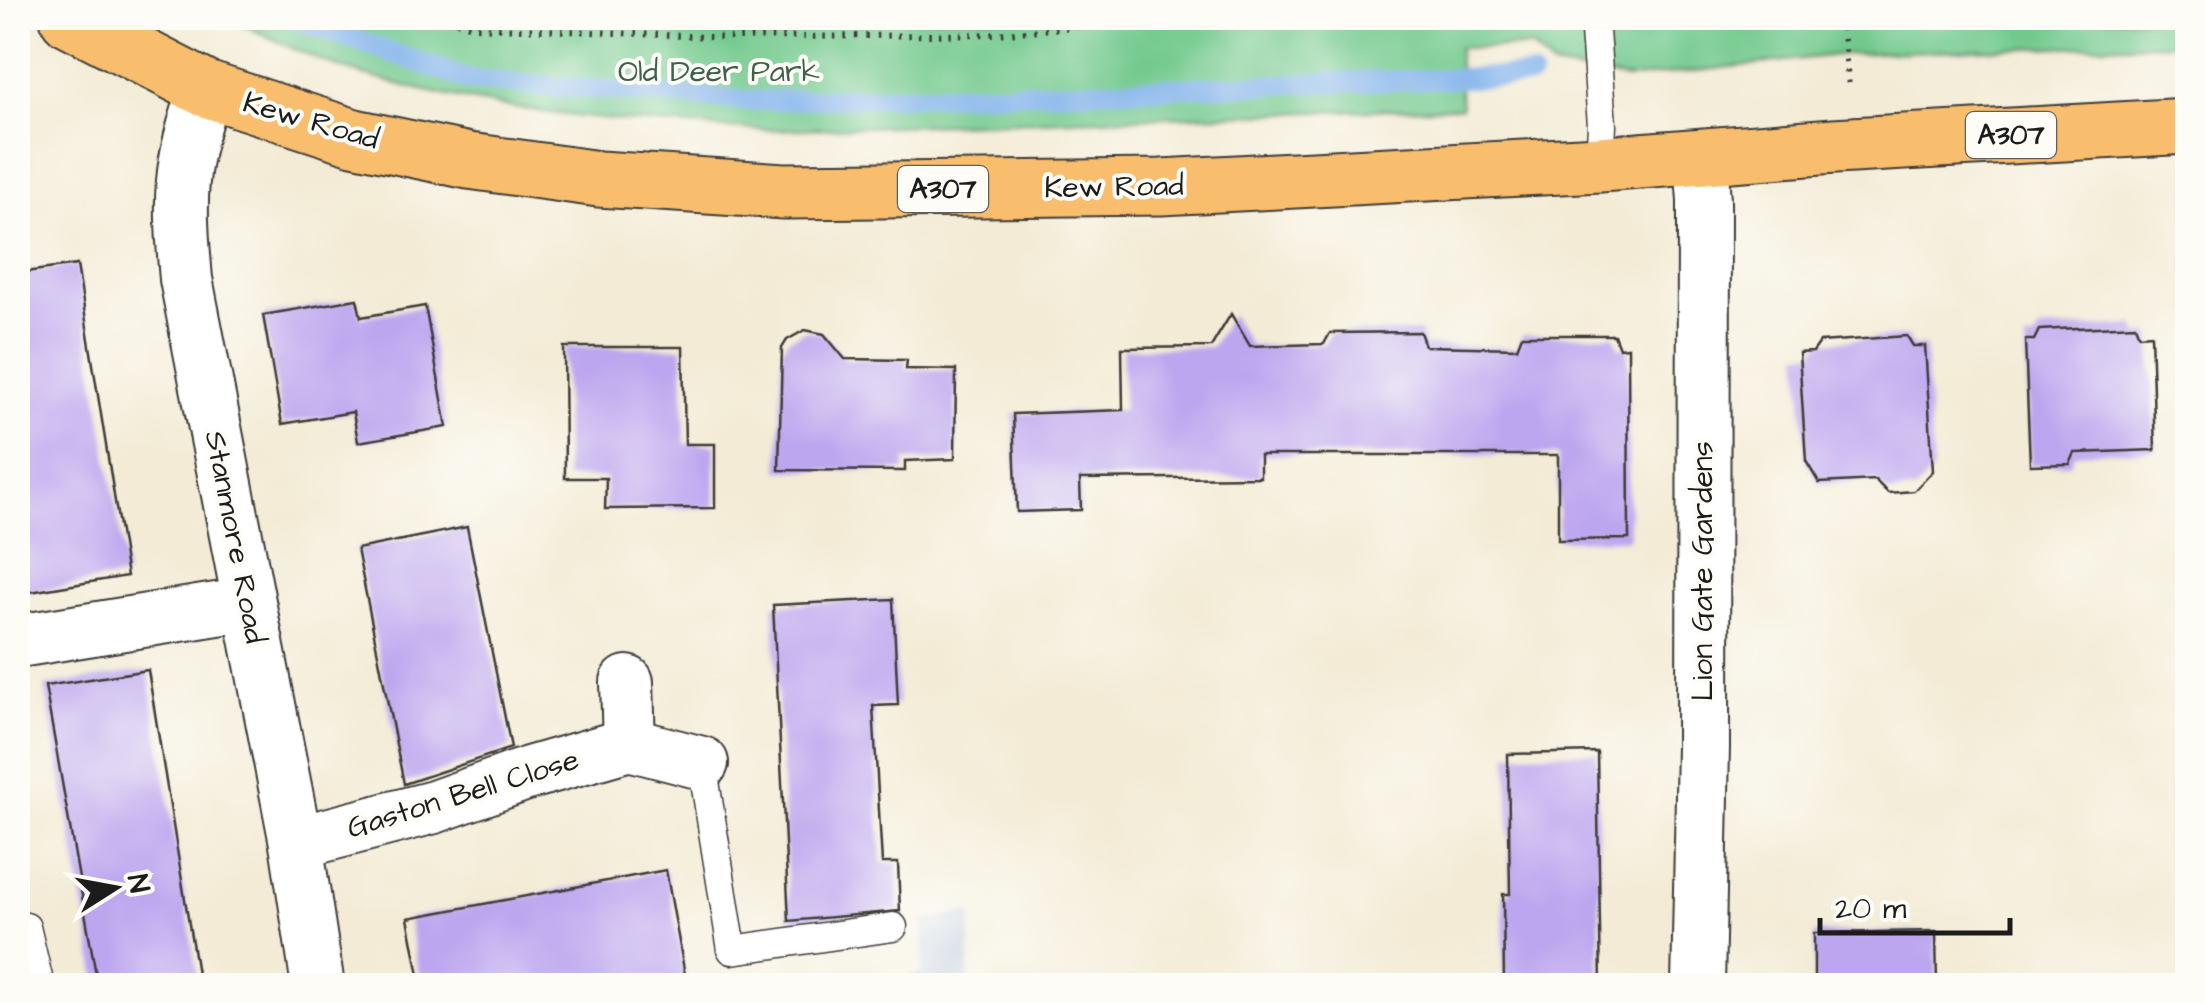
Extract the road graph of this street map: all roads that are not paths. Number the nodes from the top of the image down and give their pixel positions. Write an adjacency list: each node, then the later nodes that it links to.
1 (68, 18): 3 (main road, Kew Road / A307)
2 (1594, 18): 6 (lane)
3 (206, 89): 6 (main road, Kew Road / A307); 7 (street, Stanmore Road)
4 (2188, 126): 5 (main road, Kew Road / A307)
5 (1700, 158): 6 (main road, Kew Road / A307); 17 (street, Lion Gate Gardens)
6 (1600, 164)
7 (248, 604): 8 (street); 12 (street, Stanmore Road)
8 (18, 642)
9 (627, 682): 10 (street)
10 (630, 744): 11 (street); 12 (street, Gaston Bell Close)
11 (702, 762): 14 (lane)
12 (296, 843): 16 (street, Stanmore Road)
13 (18, 925): 15 (lane)
14 (893, 926)
15 (40, 986)
16 (318, 986)
17 (1698, 986)

